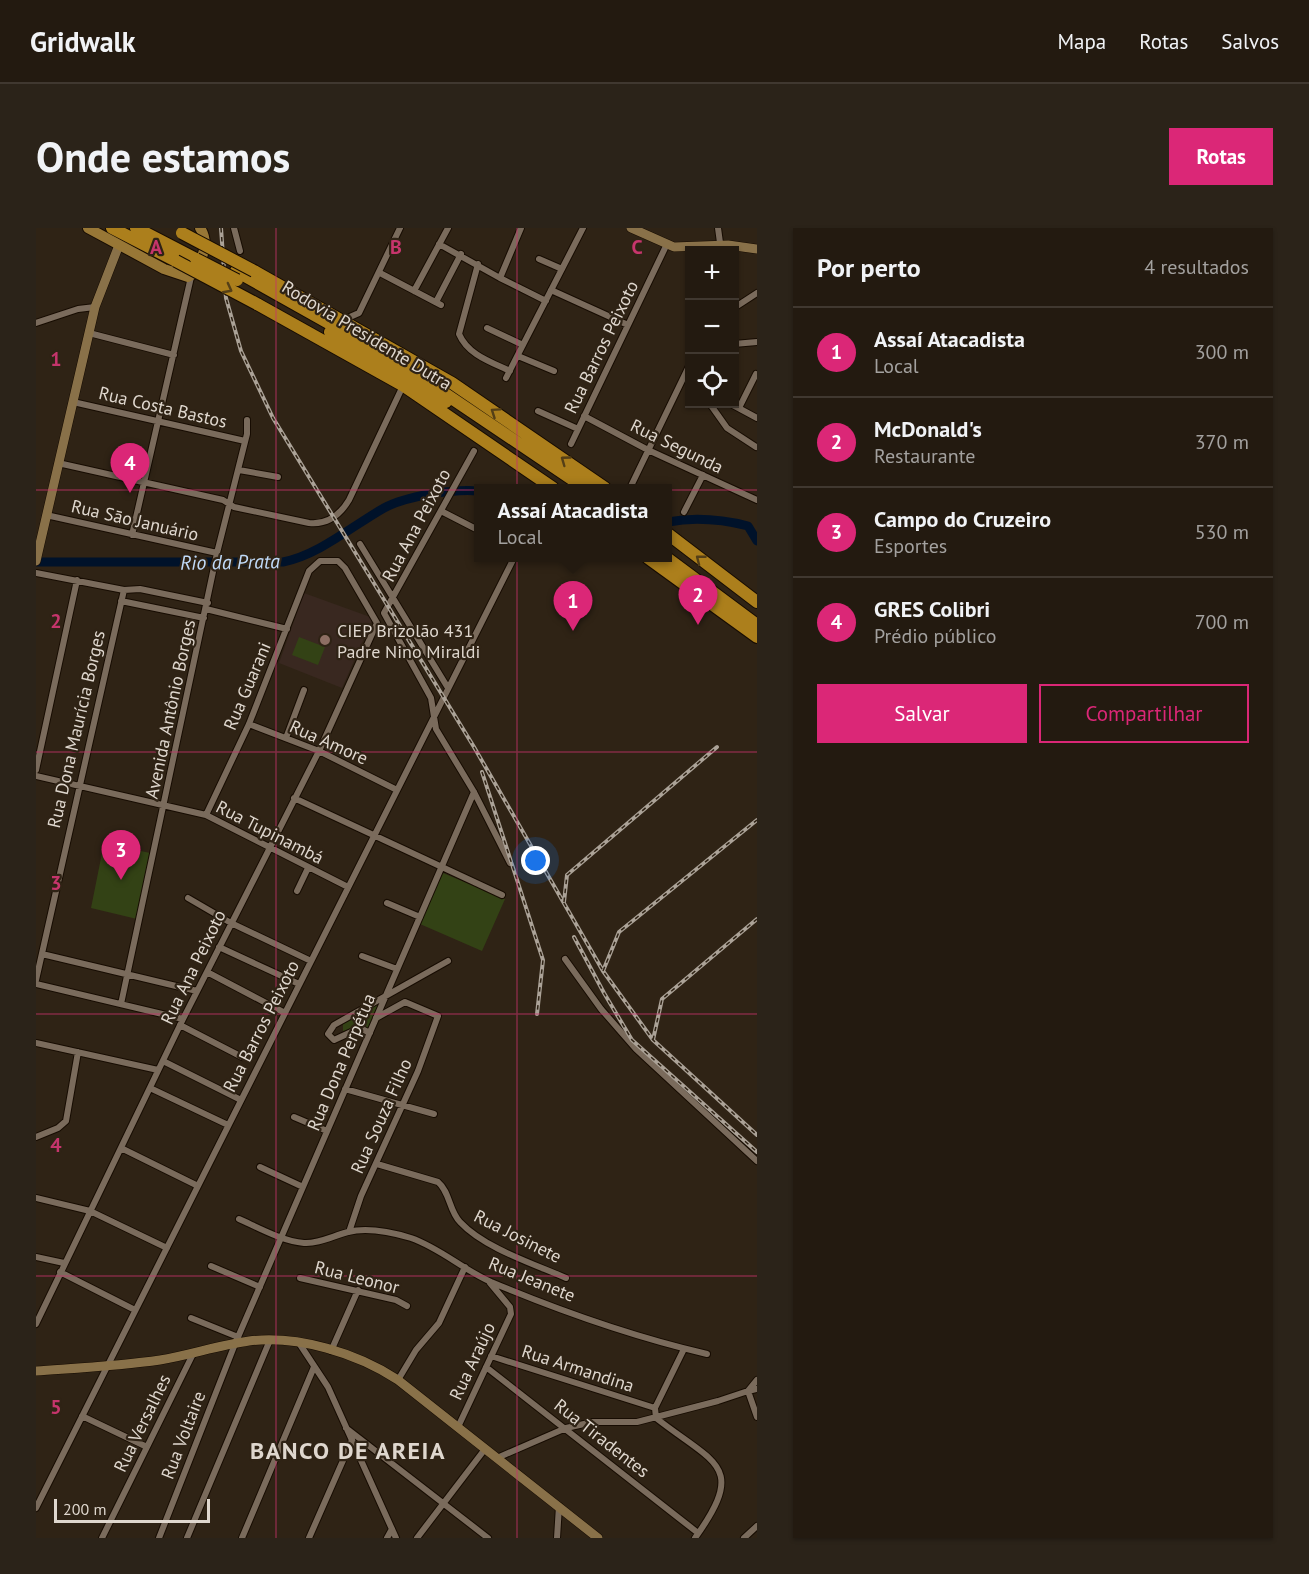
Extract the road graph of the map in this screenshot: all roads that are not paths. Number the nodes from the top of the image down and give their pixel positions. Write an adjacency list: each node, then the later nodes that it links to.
1 (88, 228): 15 (main road)
2 (112, 228): 38 (highway, one-way to 38, bridge)
3 (136, 228): 23 (highway, Rodovia Presidente Dutra)
4 (153, 228): 23 (highway, Rodovia Presidente Dutra)
5 (200, 228): 29 (main road)
6 (234, 228): 21 (street)
7 (400, 228): 27 (street)
8 (448, 228): 14 (street)
9 (521, 228): 30 (street)
10 (583, 228): 26 (street)
11 (631, 228): 16 (main road)
12 (718, 228): 17 (street)
13 (178, 231): 39 (highway, bridge)
14 (439, 244): 22 (street); 32 (street)
15 (119, 245): 29 (main road); 36 (main road)
16 (666, 246): 18 (main road); 41 (street, Rua Barros Peixoto)
17 (722, 246)
18 (685, 248)
19 (739, 248): 20 (main road)
20 (757, 249)
21 (240, 251)
22 (461, 254): 25 (street); 32 (street)
23 (197, 255): 28 (highway, Rodovia Presidente Dutra, bridge)
24 (539, 259): 26 (street)
25 (478, 264): 30 (street); 50 (street)
26 (562, 269): 31 (street)
27 (380, 273): 32 (street); 37 (street)
28 (237, 276): 77 (highway, Rodovia Presidente Dutra); 78 (highway, Rodovia Presidente Dutra)
29 (191, 277): 48 (street)
30 (500, 278): 34 (street)
31 (551, 290): 34 (street); 41 (street)
32 (414, 291)
33 (757, 292): 35 (street)
34 (546, 301): 47 (street)
35 (739, 305)
36 (95, 307): 40 (street); 44 (main road)
37 (358, 313): 39 (street); 43 (street)
38 (282, 318): 55 (highway); 56 (highway)
39 (343, 320): 43 (highway)
40 (36, 323)
41 (628, 326): 61 (street, Rua Barros Peixoto)
42 (487, 328): 47 (street)
43 (363, 331): 79 (highway, one-way to 43)
44 (89, 333): 48 (street); 57 (main road)
45 (757, 342): 46 (street)
46 (739, 344)
47 (523, 345): 49 (street)
48 (174, 355): 64 (street)
49 (518, 356): 50 (street); 51 (street)
50 (510, 371): 54 (street)
51 (554, 371)
52 (685, 374): 69 (street)
53 (756, 374): 59 (street)
54 (506, 378)
55 (401, 390): 56 (highway); 82 (street)
56 (420, 396): 76 (highway)
57 (73, 402): 64 (street, Rua Costa Bastos); 71 (main road)
58 (713, 408): 68 (street)
59 (739, 408): 62 (street)
60 (538, 411): 65 (street, Rua Barros Peixoto)
61 (584, 416): 65 (street, Rua Barros Peixoto); 69 (street, Rua Segunda)
62 (757, 418)
63 (247, 420): 66 (street, Avenida Antônio Borges)
64 (157, 422): 66 (street, Rua Costa Bastos); 75 (street)
65 (578, 429): 67 (street, Rua Barros Peixoto)
66 (245, 441): 72 (street, Avenida Antônio Borges)
67 (571, 444)
68 (756, 447)
69 (648, 450): 73 (street, Rua Segunda); 80 (street)
70 (474, 451): 83 (street, Rua Ana Peixoto)
71 (58, 464): 75 (street); 85 (main road)
72 (239, 470): 74 (street); 82 (street, Avenida Antônio Borges)
73 (703, 476): 81 (street, Rua Segunda); 84 (street)
74 (278, 477)
75 (143, 483): 82 (street); 87 (street)
76 (546, 484)
77 (564, 484)
78 (578, 484)
79 (598, 484)
80 (632, 484)
81 (757, 500)
82 (229, 503): 92 (street, Avenida Antônio Borges)
83 (441, 511): 86 (street); 99 (street, Rua Ana Peixoto)
84 (684, 513)
85 (46, 515): 87 (street, Rua Sāo Januário); 91 (main road)
86 (474, 528)
87 (132, 536): 92 (street, Rua Sāo Januário)
88 (672, 542): 101 (highway, one-way to 88)
89 (672, 542): 103 (highway)
90 (360, 544): 99 (street)
91 (37, 555)
92 (217, 556): 102 (street, Avenida Antônio Borges)
93 (512, 562): 109 (street, Rua Barros Peixoto)
94 (654, 562): 108 (highway)
95 (672, 562): 106 (highway)
96 (36, 573): 97 (street)
97 (77, 580): 98 (street); 115 (street)
98 (124, 590): 100 (street, Rua Dona Maurícia Borges); 102 (street)
99 (393, 600): 109 (street); 111 (street, Rua Ana Peixoto)
100 (122, 601): 104 (street); 117 (street, Rua Dona Maurícia Borges)
101 (757, 602)
102 (207, 606): 104 (street, Avenida Antônio Borges); 107 (street)
103 (757, 616)
104 (204, 618): 121 (street, Avenida Antônio Borges)
105 (377, 623): 107 (street, Rua Guarani); 114 (street, Rua Ana Peixoto)
106 (757, 625)
107 (287, 629): 112 (street, Rua Guarani)
108 (757, 637)
109 (448, 688): 111 (street, Rua Barros Peixoto)
110 (304, 690): 113 (street)
111 (434, 714): 118 (street, Rua Barros Peixoto); 119 (street)
112 (249, 724): 113 (street, Rua Amore); 122 (street, Rua Guarani)
113 (286, 738): 114 (street, Rua Amore)
114 (319, 751): 118 (street, Rua Amore); 120 (street, Rua Ana Peixoto)
115 (36, 770)
116 (36, 776): 117 (street, Rua Tupinambá)
117 (78, 787): 121 (street, Rua Tupinambá); 136 (street, Rua Dona Maurícia Borges)
118 (397, 789): 123 (street, Rua Barros Peixoto)
119 (474, 792): 125 (street); 126 (street, Rua Dona Perpétua)
120 (294, 798): 123 (street); 124 (street, Rua Ana Peixoto)
121 (165, 806): 122 (street, Rua Tupinambá); 143 (street, Avenida Antônio Borges)
122 (206, 815): 124 (street, Rua Tupinambá)
123 (374, 835): 126 (street); 128 (street, Rua Barros Peixoto)
124 (269, 848): 127 (street, Rua Tupinambá); 134 (street, Rua Ana Peixoto)
125 (510, 862)
126 (442, 867): 130 (street); 133 (street, Rua Dona Perpétua)
127 (309, 868): 128 (street, Rua Tupinambá); 129 (street)
128 (348, 887): 139 (street, Rua Barros Peixoto)
129 (297, 891)
130 (502, 895)
131 (188, 898): 134 (street)
132 (387, 903): 133 (street)
133 (420, 916): 141 (street, Rua Dona Perpétua)
134 (231, 923): 135 (street, Rua Ana Peixoto); 139 (street)
135 (219, 947): 142 (street, Rua Ana Peixoto); 145 (street)
136 (42, 954): 143 (street); 144 (street, Rua Dona Maurícia Borges)
137 (362, 956): 141 (street)
138 (565, 959): 170 (street)
139 (311, 961): 145 (street, Rua Barros Peixoto)
140 (448, 961): 147 (street)
141 (397, 969): 147 (street, Rua Dona Perpétua)
142 (207, 972): 146 (street, Rua Ana Peixoto); 149 (street)
143 (127, 975): 146 (street); 148 (street, Avenida Antônio Borges)
144 (36, 982): 148 (street)
145 (299, 984): 149 (street, Rua Barros Peixoto)
146 (197, 991): 151 (street, Rua Ana Peixoto)
147 (386, 994): 150 (street, Rua Dona Perpétua); 152 (street)
148 (121, 1004): 151 (street)
149 (285, 1012): 162 (street, Rua Barros Peixoto)
150 (376, 1018): 153 (street, Rua Dona Perpétua); 163 (street, Rua Souza Filho)
151 (182, 1022): 157 (street); 158 (street, Rua Ana Peixoto)
152 (339, 1022): 154 (street); 154 (street)
153 (370, 1033): 154 (street); 161 (street, Rua Dona Perpétua)
154 (345, 1035)
155 (36, 1043): 156 (street)
156 (78, 1052): 159 (street); 168 (street)
157 (242, 1057)
158 (163, 1061): 159 (street, Rua Ana Peixoto); 162 (street)
159 (158, 1071): 160 (street, Rua Ana Peixoto)
160 (150, 1088): 166 (street); 169 (street, Rua Ana Peixoto)
161 (345, 1089): 163 (street); 167 (street, Rua Dona Perpétua)
162 (241, 1100): 166 (street, Rua Barros Peixoto)
163 (401, 1106): 164 (street); 171 (street, Rua Souza Filho)
164 (434, 1114)
165 (294, 1117): 167 (street)
166 (228, 1125): 173 (street, Rua Barros Peixoto)
167 (327, 1131): 174 (street, Rua Dona Perpétua)
168 (36, 1137)
169 (121, 1148): 173 (street); 176 (street, Rua Ana Peixoto)
170 (757, 1161)
171 (376, 1164): 178 (street, Rua Souza Filho); 187 (street, Rua Josinete)
172 (260, 1167): 174 (street)
173 (198, 1186): 180 (street, Rua Barros Peixoto)
174 (303, 1187): 179 (street, Rua Dona Perpétua)
175 (36, 1198): 176 (street)
176 (90, 1211): 180 (street); 182 (street, Rua Ana Peixoto)
177 (239, 1219): 179 (street, Rua Jeanete)
178 (349, 1232): 179 (street, Rua Jeanete); 184 (street, Rua Jeanete)
179 (281, 1237): 189 (street, Rua Dona Perpétua)
180 (167, 1248): 192 (street, Rua Barros Peixoto)
181 (36, 1257): 182 (street)
182 (63, 1263): 185 (street, Rua Ana Peixoto)
183 (211, 1266): 189 (street)
184 (465, 1267): 188 (street, Rua Jeanete); 207 (street)
185 (60, 1272): 192 (street); 194 (street, Rua Ana Peixoto)
186 (300, 1278): 190 (street, Rua Leonor)
187 (566, 1278)
188 (487, 1280): 198 (street, Rua Jeanete); 202 (street, Rua Araújo)
189 (260, 1287): 195 (street, Rua Dona Perpétua)
190 (358, 1290): 191 (street, Rua Leonor); 199 (street)
191 (407, 1306)
192 (135, 1310): 203 (street, Rua Barros Peixoto)
193 (191, 1318): 195 (street)
194 (36, 1324)
195 (237, 1340): 196 (main road); 200 (main road); 230 (street, Rua Voltaire)
196 (270, 1340): 197 (main road); 231 (street)
197 (299, 1343): 199 (main road); 205 (street)
198 (684, 1348): 201 (street, Rua Jeanete); 211 (street)
199 (331, 1351): 207 (main road)
200 (193, 1354): 203 (main road); 220 (street, Rua Versalhes)
201 (707, 1354)
202 (491, 1356): 204 (street, Rua Araújo); 211 (street, Rua Armandina)
203 (108, 1366): 206 (main road); 212 (street, Rua Barros Peixoto)
204 (486, 1367): 216 (street, Rua Araújo); 217 (street, Rua Tiradentes)
205 (314, 1368): 215 (street); 232 (street)
206 (36, 1371)
207 (398, 1380): 216 (main road)
208 (757, 1380): 210 (street)
209 (757, 1389): 210 (street)
210 (748, 1390): 213 (street); 214 (street)
211 (655, 1408): 214 (street)
212 (82, 1416): 220 (street); 225 (street, Rua Barros Peixoto)
213 (757, 1417)
214 (657, 1418): 217 (street); 228 (street)
215 (344, 1426): 218 (street); 219 (street)
216 (458, 1427): 221 (main road)
217 (566, 1428): 222 (street); 228 (street, Rua Tiradentes)
218 (356, 1435): 219 (street); 223 (street)
219 (351, 1441): 227 (street); 233 (street)
220 (147, 1447): 229 (street, Rua Versalhes)
221 (485, 1449): 222 (main road); 223 (street)
222 (497, 1458): 224 (main road)
223 (444, 1502): 236 (street); 237 (street)
224 (559, 1506): 238 (street); 239 (main road)
225 (36, 1508)
226 (757, 1526): 240 (street)
227 (392, 1529): 234 (street); 235 (street)
228 (697, 1536)
229 (102, 1538)
230 (159, 1538)
231 (187, 1538)
232 (242, 1538)
233 (309, 1538)
234 (387, 1538)
235 (396, 1538)
236 (417, 1538)
237 (488, 1538)
238 (557, 1538)
239 (598, 1538)
240 (744, 1538)

